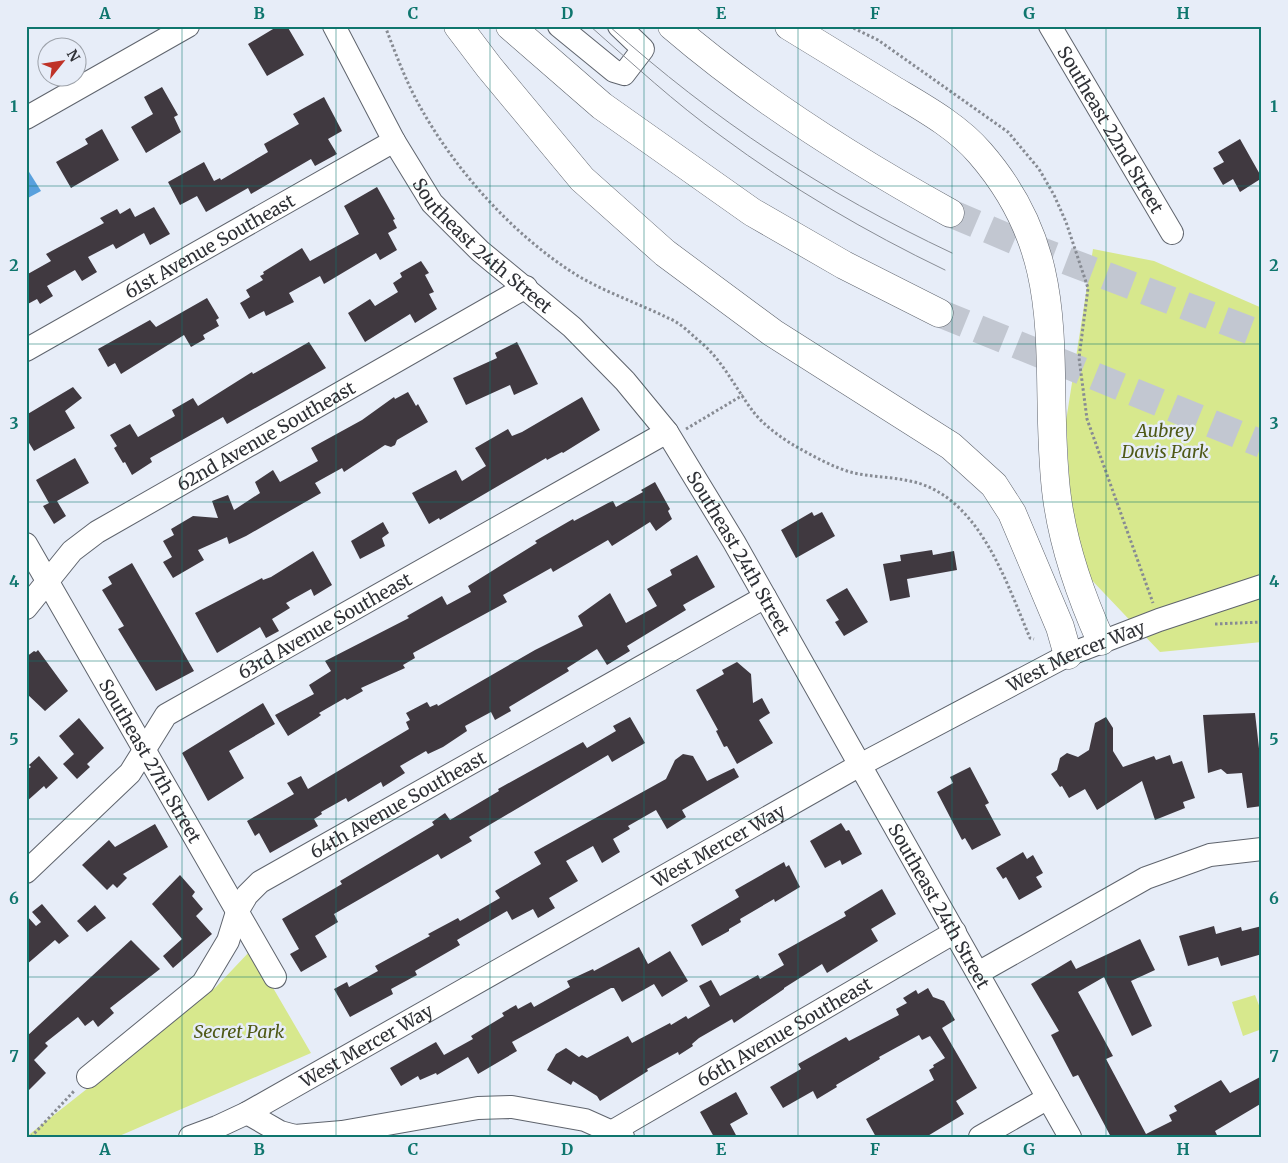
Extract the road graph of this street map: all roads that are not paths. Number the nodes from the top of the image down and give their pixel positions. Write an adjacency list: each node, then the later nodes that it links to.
1 (188, 26): 10 (street)
2 (334, 26): 11 (street, Southeast 24th Street)
3 (458, 26): 24 (highway)
4 (510, 26): 15 (highway)
5 (559, 26): 6 (street)
6 (619, 26)
7 (672, 26): 12 (highway)
8 (789, 26): 23 (highway)
9 (1050, 26): 13 (street, Southeast 22nd Street)
10 (26, 118)
11 (394, 141): 14 (street, Southeast 24th Street); 16 (street, 61st Avenue Southeast)
12 (950, 213)
13 (1172, 233)
14 (526, 287): 17 (street, Southeast 24th Street); 19 (street, 62nd Avenue Southeast)
15 (939, 313)
16 (26, 350)
17 (668, 435): 21 (street, Southeast 24th Street); 25 (street, 63rd Avenue Southeast)
18 (26, 544): 19 (street, Southeast 27th Street)
19 (48, 581): 22 (street, 62nd Avenue Southeast); 25 (street, Southeast 27th Street)
20 (1262, 586): 23 (street, West Mercer Way)
21 (765, 597): 26 (street, Southeast 24th Street); 29 (street, 64th Avenue Southeast)
22 (26, 608)
23 (1101, 641): 24 (street, West Mercer Way)
24 (1068, 655): 26 (street, West Mercer Way)
25 (145, 751): 28 (street, 63rd Avenue Southeast); 29 (street, Southeast 27th Street)
26 (860, 765): 30 (street, Southeast 24th Street); 35 (street, West Mercer Way)
27 (1262, 848): 31 (street)
28 (26, 872)
29 (237, 912): 32 (street, Southeast 27th Street); 33 (street, 64th Avenue Southeast)
30 (955, 932): 31 (street, Southeast 24th Street); 36 (street, 66th Avenue Southeast)
31 (978, 973): 34 (street, Southeast 24th Street)
32 (275, 977)
33 (88, 1077)
34 (1048, 1098): 38 (street); 39 (street, Southeast 24th Street)
35 (248, 1113): 36 (street); 37 (street, West Mercer Way)
36 (618, 1134)
37 (190, 1137)
38 (980, 1137)
39 (1070, 1137)

